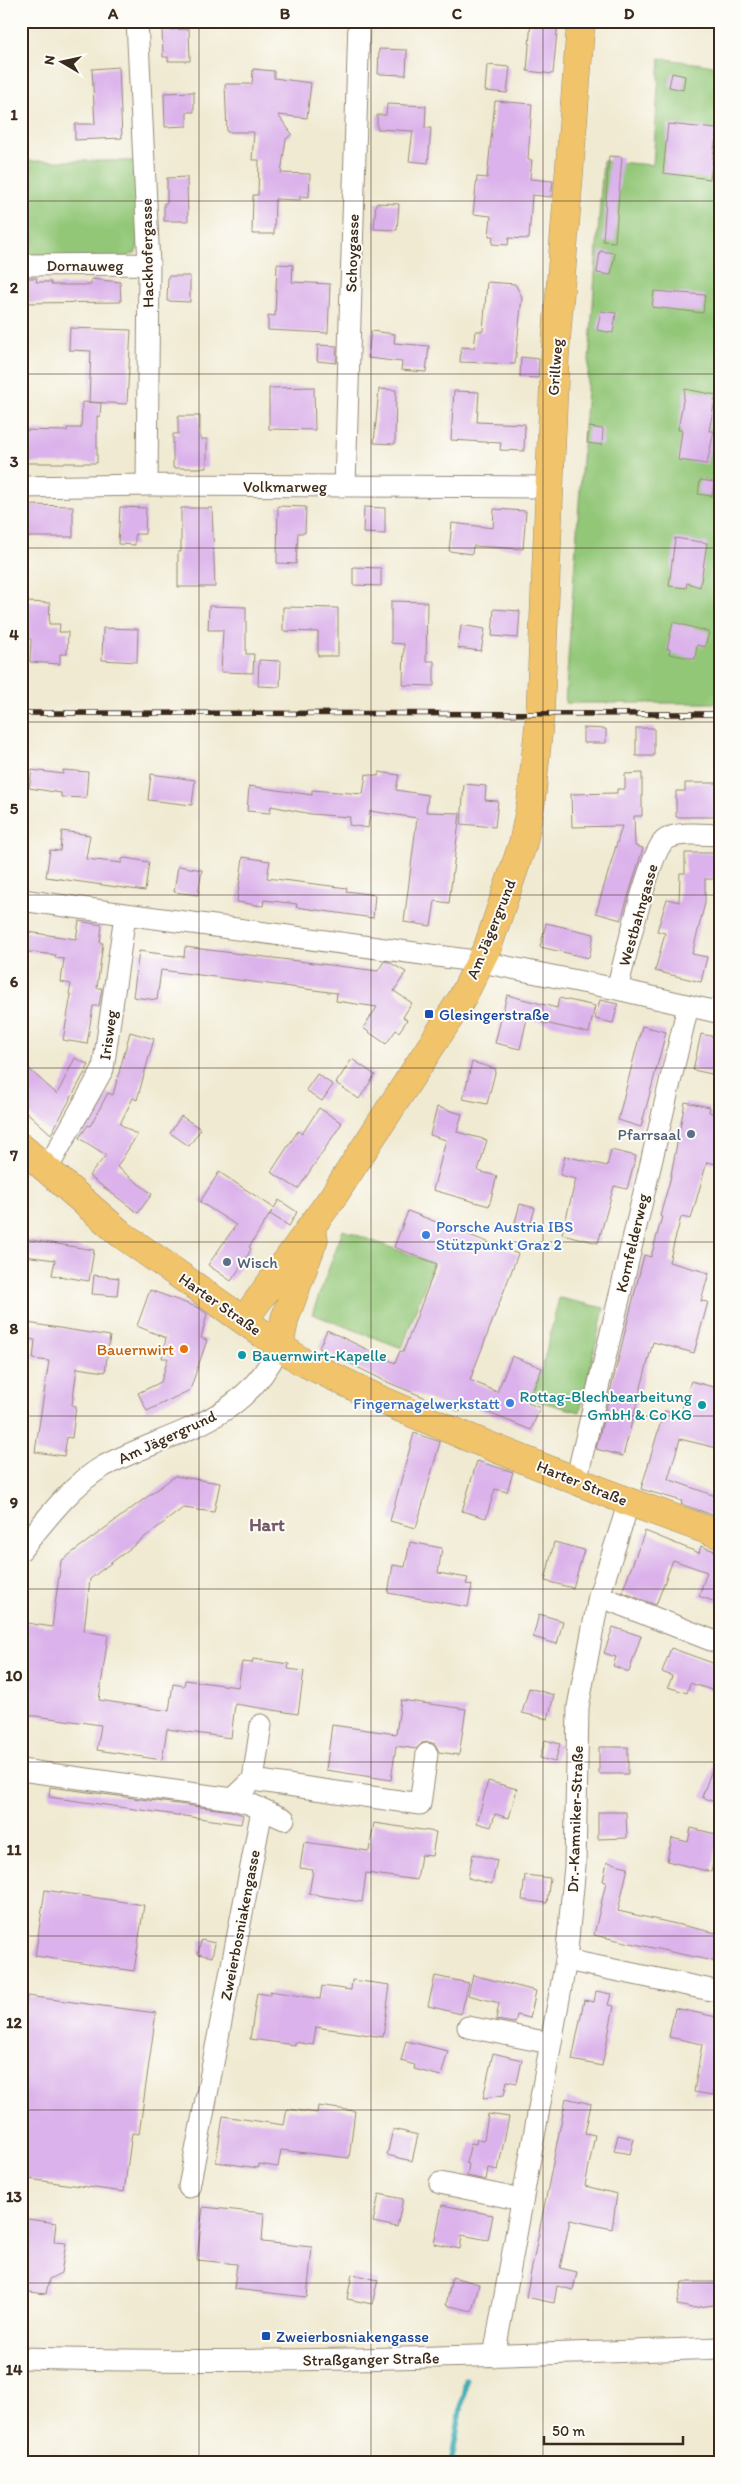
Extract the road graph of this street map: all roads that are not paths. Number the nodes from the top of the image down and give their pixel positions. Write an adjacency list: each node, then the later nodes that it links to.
1 (137, 21): 4 (street, Hackhofergasse)
2 (359, 21): 7 (street, Schoygasse)
3 (581, 21): 9 (main road, Grillweg)
4 (149, 264): 5 (street, Dornauweg); 6 (street, Hackhofergasse)
5 (21, 265)
6 (148, 485): 7 (street, Volkmarweg); 8 (street, Volkmarweg)
7 (344, 486): 9 (street, Volkmarweg)
8 (21, 487)
9 (548, 487): 10 (main road, Grillweg)
10 (540, 714): 14 (main road, Am Jägergrund)
11 (721, 835): 15 (street, Westbahngasse)
12 (21, 900): 13 (street)
13 (125, 915): 14 (street); 19 (street, Irisweg)
14 (482, 962): 15 (street); 20 (main road, Am Jägergrund)
15 (617, 989): 16 (street)
16 (688, 1006): 17 (street); 23 (street, Kornfelderweg)
17 (721, 1013)
18 (21, 1147): 19 (main road, Harter Straße)
19 (46, 1171): 21 (main road, Harter Straße)
20 (332, 1198): 21 (main road, Am Jägergrund); 22 (main road, Am Jägergrund)
21 (244, 1320): 22 (main road, Harter Straße)
22 (280, 1347): 23 (main road, Harter Straße); 26 (street, Am Jägergrund)
23 (576, 1481): 24 (main road, Harter Straße)
24 (629, 1502): 25 (main road, Harter Straße); 27 (street, Dr.-Kamniker-Straße)
25 (721, 1535)
26 (21, 1550)
27 (600, 1596): 28 (street); 36 (street, Dr.-Kamniker-Straße)
28 (719, 1643)
29 (261, 1725): 32 (street)
30 (427, 1754): 32 (street)
31 (21, 1770): 33 (street)
32 (253, 1780): 33 (street)
33 (233, 1799): 34 (street)
34 (262, 1810): 35 (street); 41 (street, Zweierbosniakengasse)
35 (284, 1819)
36 (566, 1960): 37 (street); 39 (street, Dr.-Kamniker-Straße)
37 (721, 1992)
38 (468, 2026): 39 (street)
39 (550, 2043): 42 (street, Dr.-Kamniker-Straße)
40 (440, 2183): 42 (street)
41 (189, 2186)
42 (522, 2200): 44 (street, Dr.-Kamniker-Straße)
43 (721, 2348): 44 (street, Straßganger Straße)
44 (494, 2356): 45 (street, Straßganger Straße)
45 (21, 2358)

